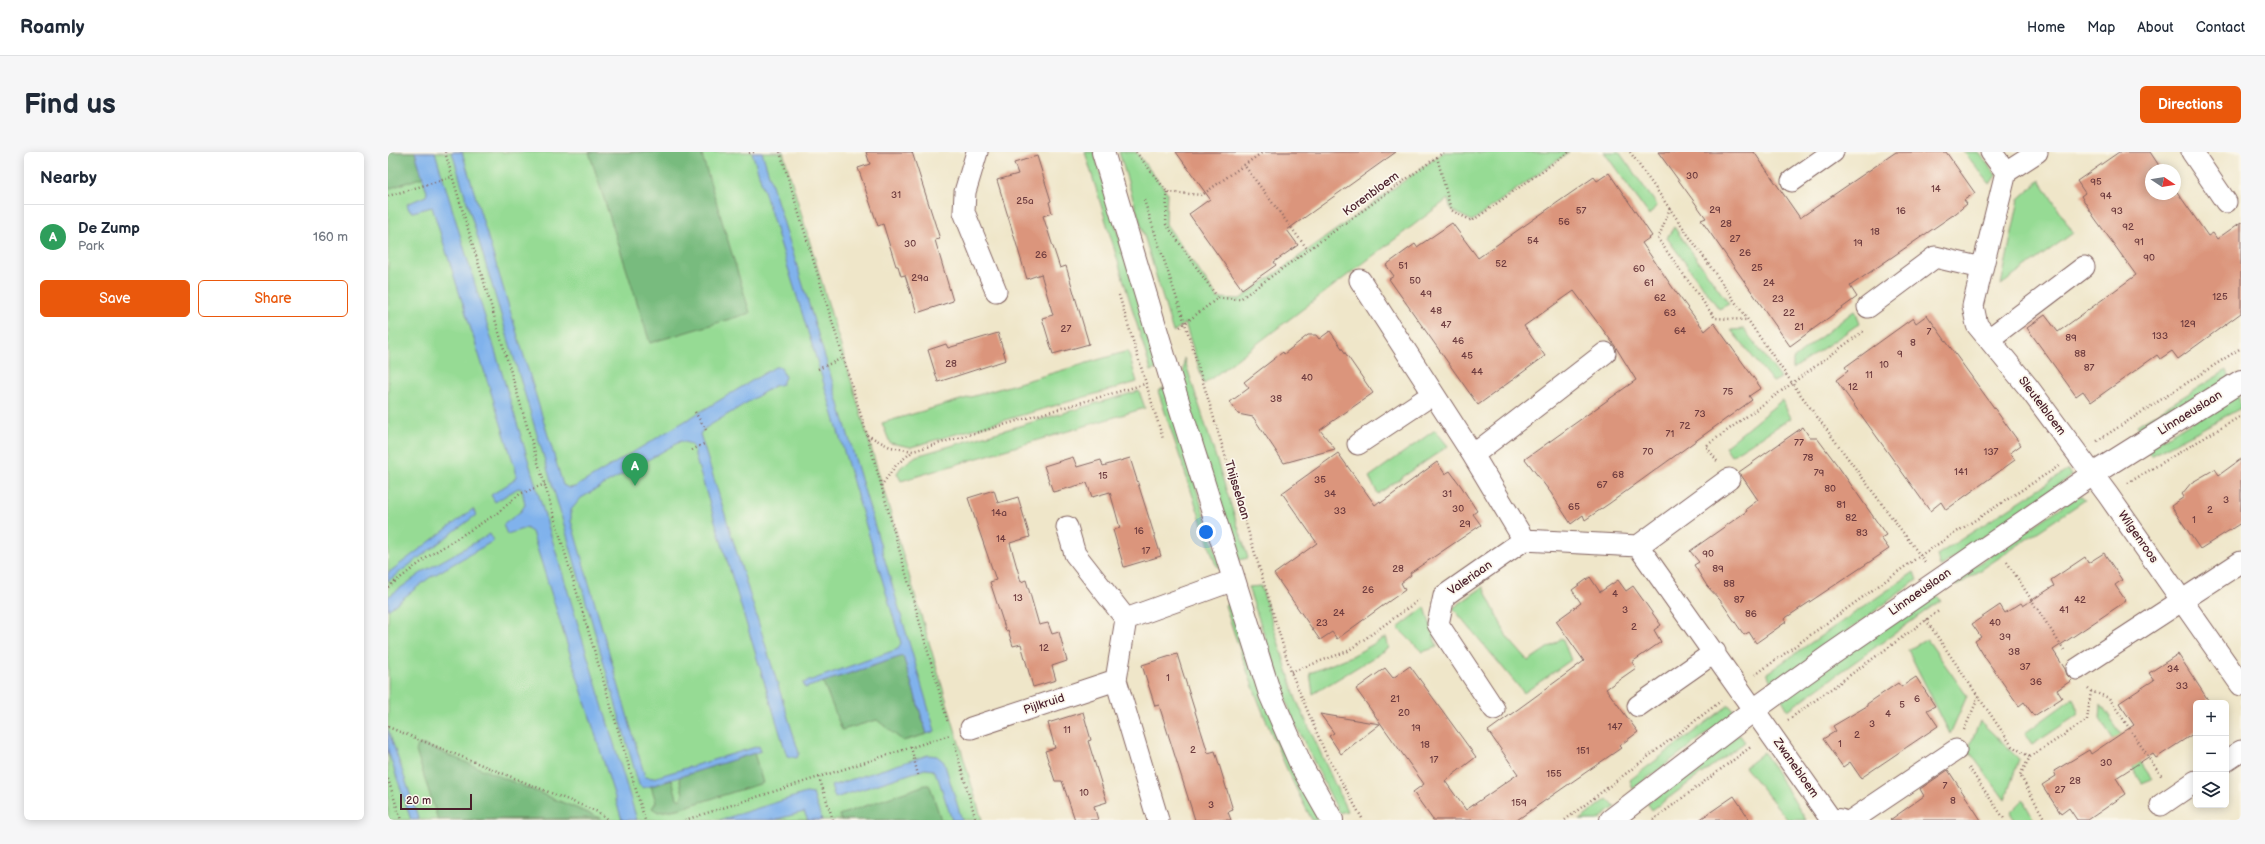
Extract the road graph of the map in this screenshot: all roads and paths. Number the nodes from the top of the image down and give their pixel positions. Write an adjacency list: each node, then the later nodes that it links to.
1 (445, 152): 19 (path)
2 (754, 152): 15 (path)
3 (780, 152): 38 (path)
4 (977, 152): 30 (street)
5 (1103, 152): 40 (street)
6 (1136, 152): 21 (path)
7 (1263, 152): 17 (path)
8 (1444, 152): 16 (path, Korenbloem)
9 (1569, 152): 16 (path)
10 (1630, 152): 25 (path)
11 (1833, 152): 20 (street)
12 (1991, 152): 18 (street)
13 (2037, 152): 18 (street)
14 (2192, 152): 24 (street)
15 (750, 154)
16 (1437, 158): 26 (path, Korenbloem)
17 (1244, 165): 21 (path); 26 (path)
18 (2006, 172): 28 (street, Sleutelbloem)
19 (452, 177): 22 (path); 55 (path)
20 (1792, 181)
21 (1167, 192): 31 (path)
22 (388, 196)
23 (1143, 197): 34 (path, Thijsselaan)
24 (2226, 202)
25 (1670, 208): 33 (path); 33 (path)
26 (1308, 250): 31 (path, Korenbloem)
27 (2084, 267): 36 (street)
28 (1982, 268): 32 (street); 36 (street, Sleutelbloem)
29 (1360, 280): 43 (street)
30 (996, 292)
31 (1218, 298): 34 (path)
32 (1868, 307): 42 (path)
33 (1748, 320): 42 (path)
34 (1185, 323): 35 (path); 74 (path, Thijsselaan)
35 (1179, 327)
36 (1989, 339): 53 (street, Sleutelbloem)
37 (1605, 353): 52 (street)
38 (843, 358): 39 (path); 47 (path)
39 (818, 369)
40 (1170, 376): 51 (path); 64 (street)
41 (2241, 381): 53 (street, Linnaeuslaan)
42 (1792, 383): 54 (path); 65 (path)
43 (1433, 394): 49 (street); 52 (street)
44 (695, 412): 46 (path)
45 (2241, 416): 57 (path)
46 (706, 430)
47 (866, 435): 51 (path); 56 (path)
48 (706, 443): 50 (path)
49 (1358, 444)
50 (692, 450)
51 (913, 451): 56 (path)
52 (1472, 455): 59 (street)
53 (2093, 474): 57 (street, Wilgenroos); 65 (street, Linnaeuslaan)
54 (1729, 479): 60 (street)
55 (545, 484): 66 (path); 99 (path)
56 (881, 486): 84 (path)
57 (2108, 495): 68 (street, Wilgenroos)
58 (1067, 527): 70 (street)
59 (1524, 540): 60 (street); 67 (street, Valeriaan)
60 (1638, 546): 72 (street)
61 (2013, 557): 63 (path)
62 (2241, 562): 68 (street)
63 (2001, 566)
64 (1234, 580): 70 (street); 104 (street)
65 (1936, 581): 80 (street, Linnaeuslaan)
66 (388, 587)
67 (1444, 596): 74 (path); 79 (street, Valeriaan)
68 (2183, 601): 73 (street); 76 (street, Wilgenroos)
69 (1942, 609): 71 (path)
70 (1126, 619): 75 (street)
71 (1926, 620): 83 (path); 88 (path)
72 (1715, 652): 78 (street); 80 (street)
73 (2076, 669)
74 (1291, 672): 105 (path, Thijsselaan)
75 (1116, 680): 82 (street, Pijlkruid); 103 (street)
76 (2241, 685)
77 (2091, 692): 88 (path)
78 (1638, 706)
79 (1494, 709)
80 (1755, 709): 83 (street, Zwanebloem); 106 (street, Linnaeuslaan)
81 (390, 727): 95 (path)
82 (971, 728)
83 (1770, 732): 107 (path); 108 (street, Zwanebloem)
84 (951, 734): 85 (path); 102 (path)
85 (911, 748): 90 (path); 91 (path)
86 (1956, 750): 96 (street)
87 (2241, 751): 89 (street)
88 (2030, 757): 109 (path)
89 (2229, 759)
90 (918, 775)
91 (819, 777): 100 (path); 101 (path)
92 (388, 779): 97 (path)
93 (2193, 783): 94 (street)
94 (2161, 805)
95 (603, 818): 98 (path)
96 (1861, 818)
97 (401, 820)
98 (608, 820)
99 (644, 820)
100 (685, 820)
101 (832, 820)
102 (976, 820)
103 (1158, 820)
104 (1332, 820)
105 (1363, 820)
106 (1611, 820)
107 (1653, 820)
108 (1841, 820)
109 (2045, 820)

